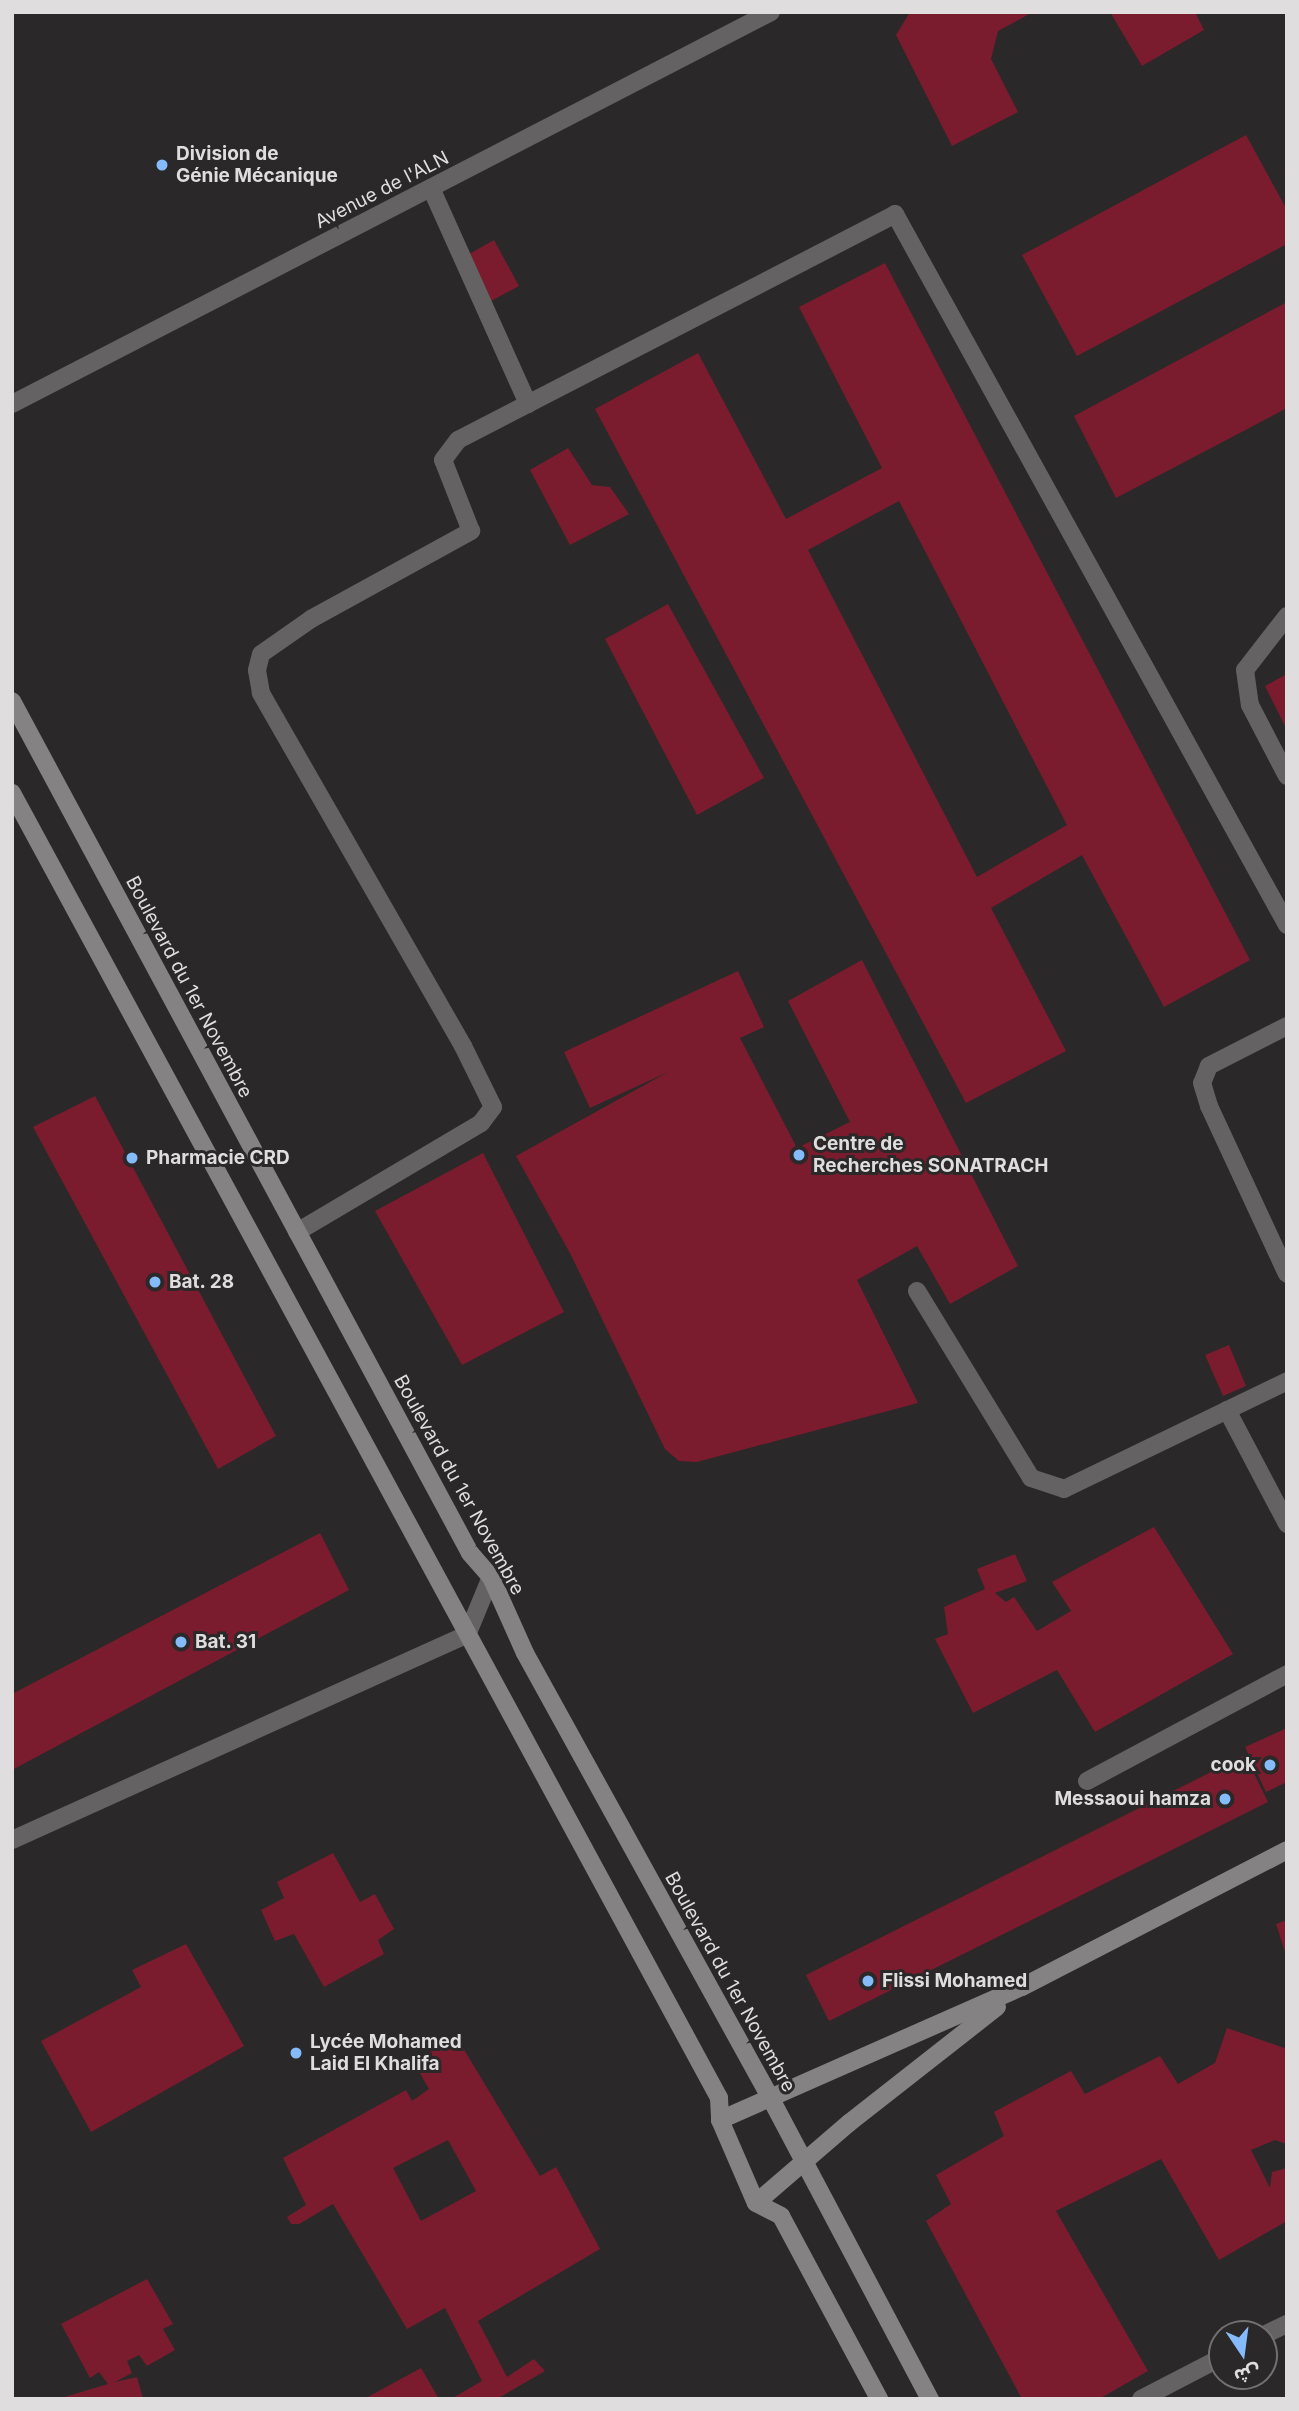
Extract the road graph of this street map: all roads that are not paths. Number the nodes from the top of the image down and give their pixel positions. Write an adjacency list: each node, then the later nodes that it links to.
1 (771, 12): 2 (street, Avenue de l'ALN)
2 (431, 188): 3 (street, Avenue de l'ALN); 4 (street)
3 (12, 404)
4 (528, 404): 9 (street); 11 (street)
5 (1287, 616): 7 (street)
6 (12, 701): 11 (main road, Boulevard du 1er Novembre)
7 (1287, 776)
8 (12, 793): 18 (main road)
9 (1287, 925)
10 (1287, 1026): 12 (street)
11 (297, 1232): 17 (main road, Boulevard du 1er Novembre)
12 (1287, 1274)
13 (917, 1291): 15 (street)
14 (1287, 1381): 15 (street)
15 (1227, 1410): 16 (street)
16 (1287, 1524)
17 (491, 1577): 18 (street); 24 (main road, Boulevard du 1er Novembre)
18 (467, 1635): 21 (street); 25 (main road)
19 (1287, 1674): 20 (street)
20 (1087, 1781)
21 (12, 1840)
22 (1287, 1850): 23 (main road)
23 (1022, 1987): 24 (main road); 26 (main road)
24 (771, 2099): 25 (main road); 26 (main road, Boulevard du 1er Novembre)
25 (720, 2120): 27 (main road)
26 (803, 2161): 27 (main road); 30 (main road, Boulevard du 1er Novembre)
27 (756, 2203): 29 (main road)
28 (1208, 2364): 31 (street)
29 (879, 2399)
30 (930, 2399)
31 (1141, 2399)

